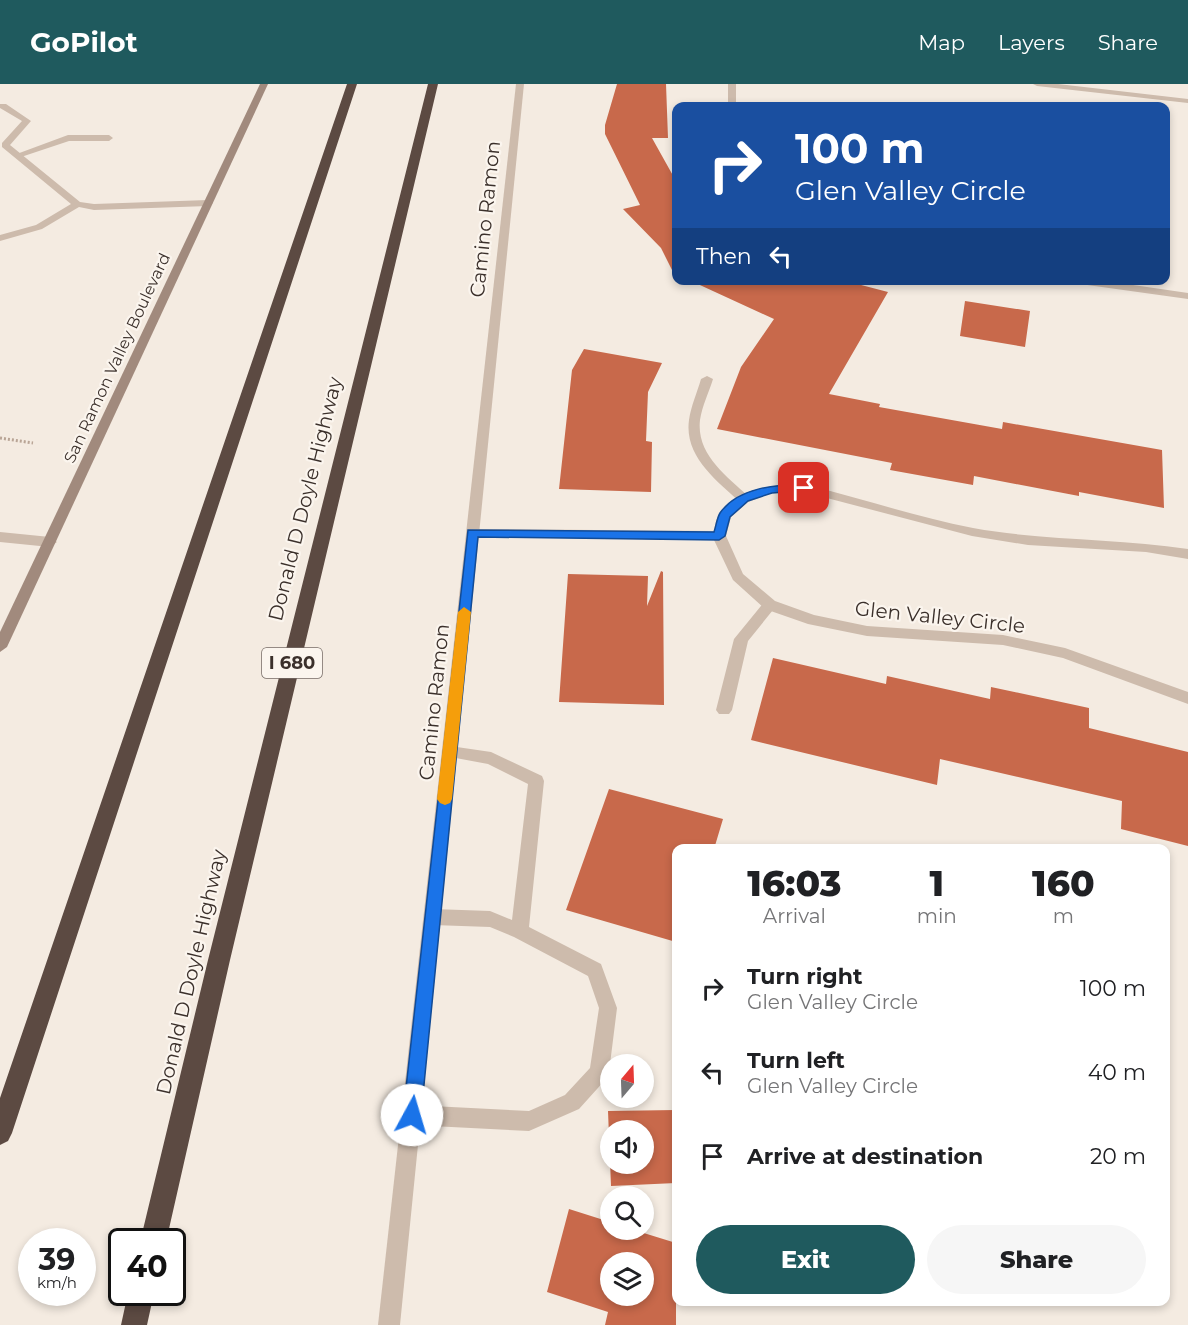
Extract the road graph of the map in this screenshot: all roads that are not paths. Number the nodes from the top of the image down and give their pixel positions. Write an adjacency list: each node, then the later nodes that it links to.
1 (264, 84): 12 (main road, San Ramon Valley Boulevard)
2 (352, 84): 32 (highway)
3 (433, 84): 33 (highway, Donald D Doyle Highway / I 680)
4 (520, 84): 19 (street, Camino Ramon)
5 (732, 84): 8 (street)
6 (1037, 84): 7 (street)
7 (1188, 100)
8 (732, 102)
9 (3, 106): 11 (street)
10 (109, 138): 11 (street)
11 (18, 155): 13 (street)
12 (208, 203): 13 (street); 22 (main road, San Ramon Valley Boulevard)
13 (76, 204): 14 (street)
14 (0, 238)
15 (1109, 285): 16 (street)
16 (1188, 296)
17 (707, 379): 18 (street)
18 (744, 499): 20 (street); 23 (street)
19 (472, 533): 20 (street); 28 (street, Camino Ramon)
20 (719, 536): 24 (street, Glen Valley Circle)
21 (0, 537): 22 (street)
22 (50, 542): 25 (main road, San Ramon Valley Boulevard)
23 (1188, 554)
24 (770, 605): 26 (street, Glen Valley Circle); 27 (street)
25 (0, 647)
26 (1188, 698)
27 (724, 710)
28 (450, 752): 29 (street, Camino Ramon); 30 (street)
29 (433, 917): 30 (street); 31 (street, Camino Ramon)
30 (520, 931): 31 (street)
31 (412, 1115): 36 (street, Camino Ramon)
32 (0, 1133)
33 (156, 1228)
34 (138, 1306): 35 (highway)
35 (134, 1325)
36 (389, 1325)

